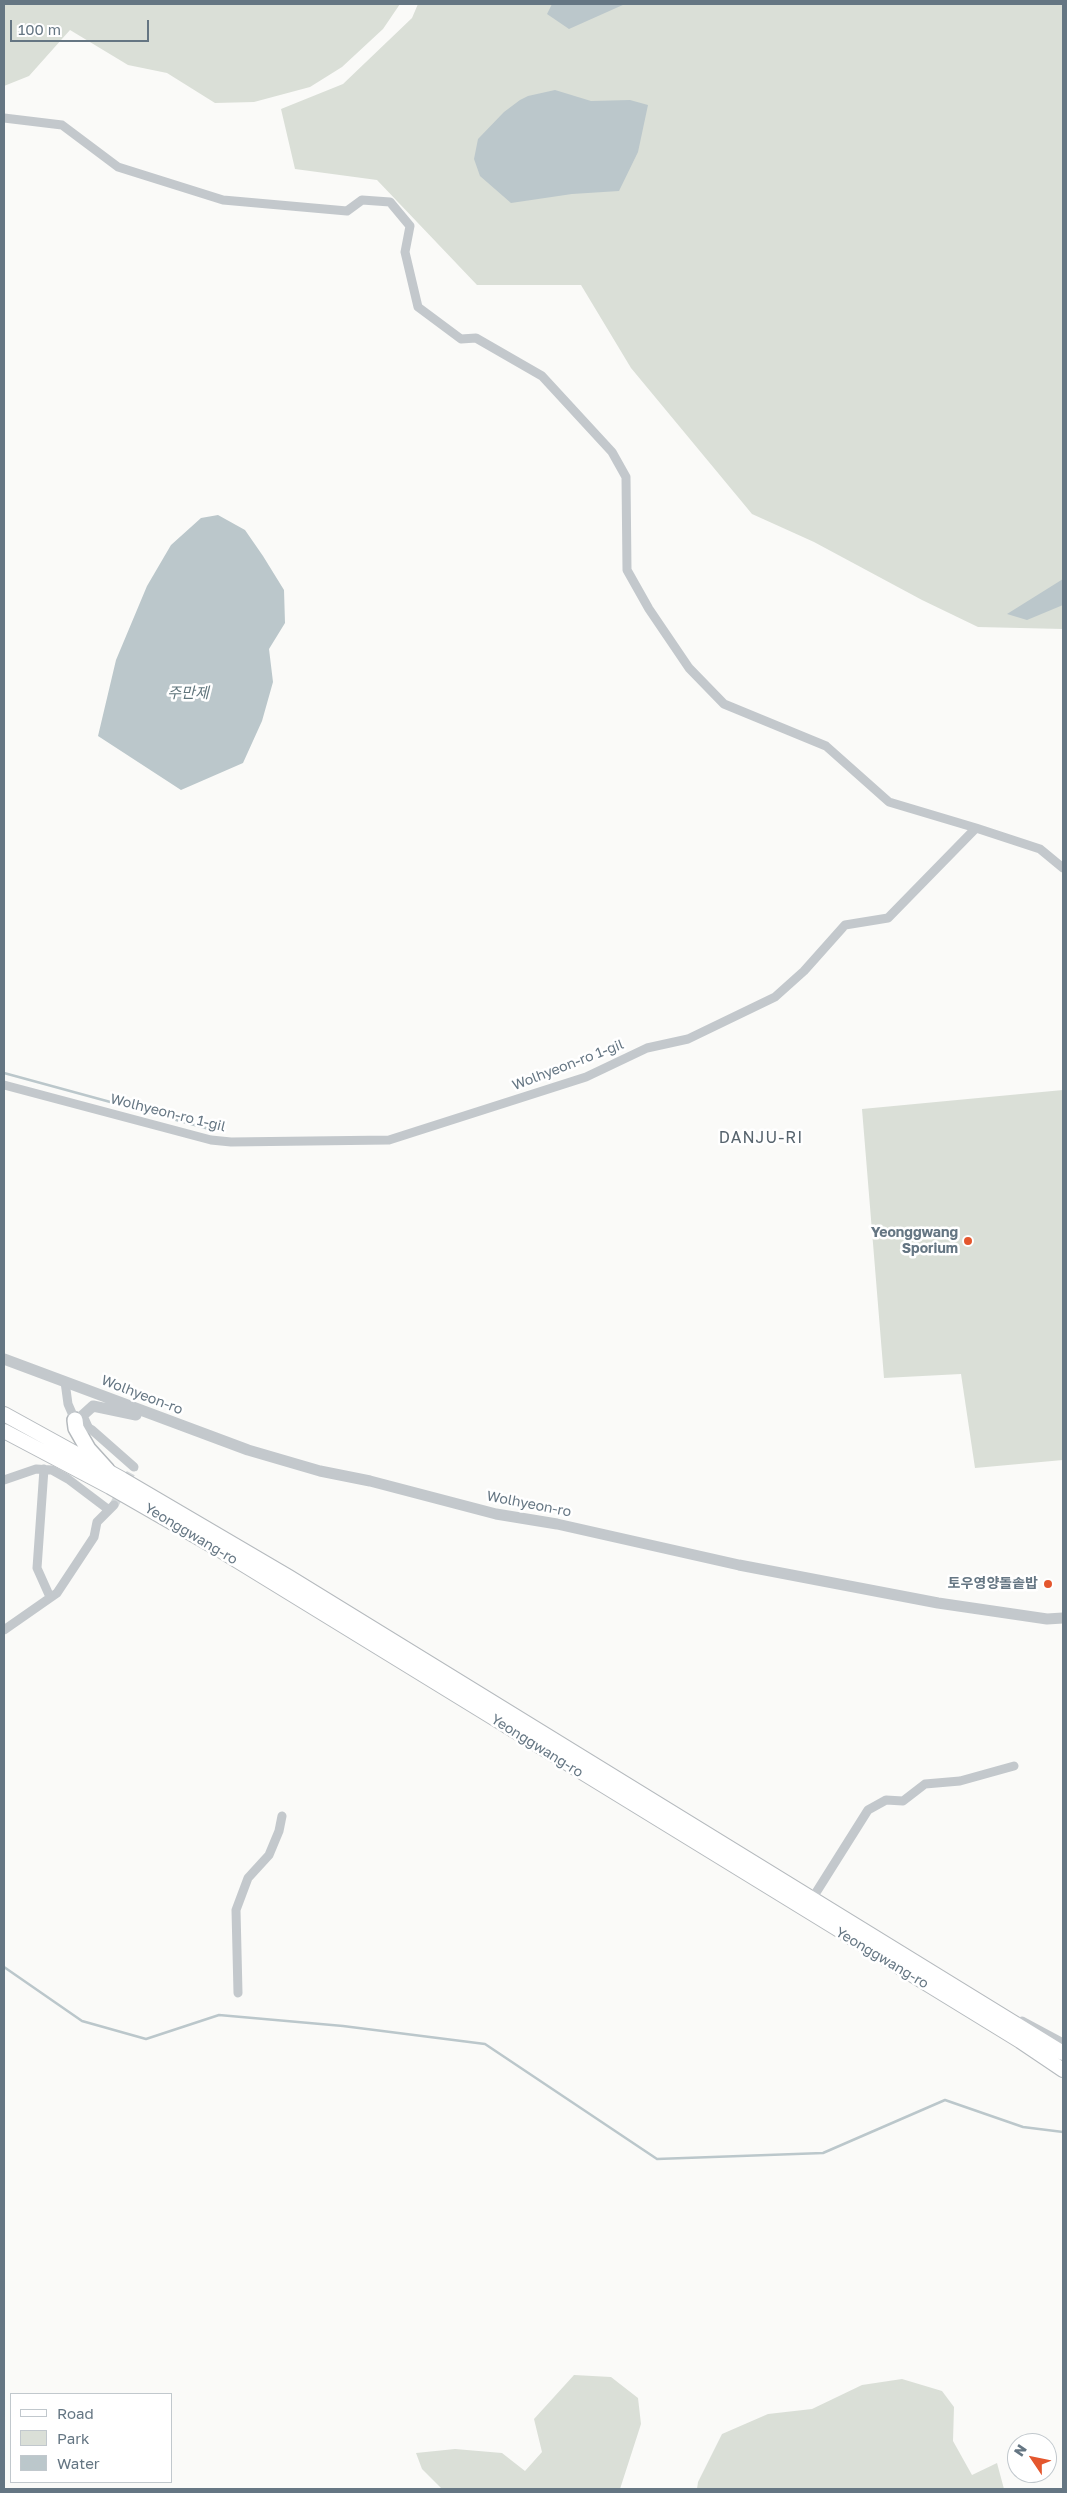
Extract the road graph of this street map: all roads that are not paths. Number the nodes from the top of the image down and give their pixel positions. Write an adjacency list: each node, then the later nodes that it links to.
1 (4, 118): 2 (street)
2 (976, 828): 3 (street); 4 (street, Wolhyeon-ro 1-gil)
3 (1063, 868)
4 (4, 1085)
5 (4, 1360): 6 (street, Wolhyeon-ro)
6 (65, 1382): 8 (street); 9 (street, Wolhyeon-ro)
7 (4, 1414): 13 (main road, Yeonggwang-ro)
8 (81, 1424): 9 (street); 11 (street); 13 (highway)
9 (181, 1426): 16 (street, Wolhyeon-ro)
10 (4, 1431): 25 (main road, Yeonggwang-ro)
11 (134, 1467)
12 (44, 1469): 14 (street); 15 (street); 15 (street)
13 (107, 1470): 21 (main road, Yeonggwang-ro)
14 (4, 1480)
15 (50, 1597): 17 (street)
16 (1063, 1618)
17 (4, 1630)
18 (1014, 1766): 20 (street)
19 (282, 1816): 22 (street)
20 (818, 1891)
21 (959, 1989): 23 (street); 24 (main road, Yeonggwang-ro)
22 (238, 1993)
23 (1063, 2043)
24 (1063, 2053)
25 (1063, 2070)

